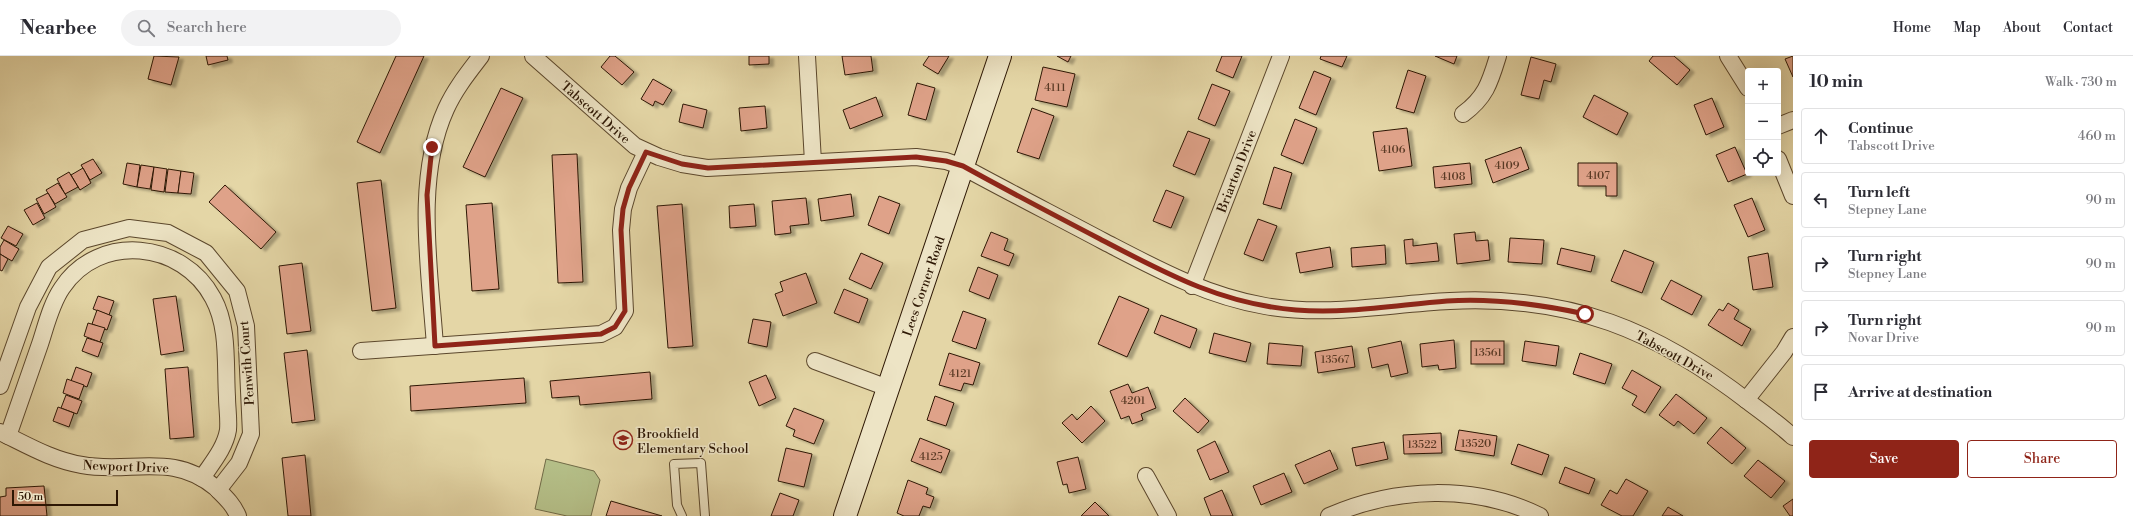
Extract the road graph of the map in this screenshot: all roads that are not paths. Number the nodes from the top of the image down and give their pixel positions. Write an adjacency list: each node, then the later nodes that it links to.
1 (481, 56): 19 (street)
2 (533, 56): 12 (street, Tabscott Drive)
3 (807, 56): 13 (street)
4 (1000, 56): 14 (street, Lees Corner Road)
5 (1281, 56): 17 (street, Briarton Drive)
6 (1498, 56): 9 (street)
7 (1728, 56): 8 (street)
8 (1745, 83)
9 (1463, 114)
10 (1793, 120): 11 (street)
11 (1781, 125)
12 (646, 152): 13 (street, Tabscott Drive); 19 (street)
13 (813, 162): 14 (street, Tabscott Drive)
14 (963, 166): 17 (street, Tabscott Drive); 23 (street, Lees Corner Road)
15 (1781, 166): 16 (street)
16 (1793, 196)
17 (1192, 286): 24 (street, Tabscott Drive)
18 (1793, 337): 24 (street)
19 (435, 346): 20 (street)
20 (361, 351)
21 (815, 360): 23 (street)
22 (0, 386): 29 (street, Penwith Court)
23 (888, 388): 33 (street, Lees Corner Road)
24 (1746, 400): 26 (street, Tabscott Drive)
25 (4, 434): 28 (street, Newport Drive); 28 (street, Penwith Court)
26 (1793, 437)
27 (1146, 476): 34 (street)
28 (202, 478): 29 (street, Newport Drive)
29 (218, 490): 30 (street, Newport Drive)
30 (238, 516)
31 (682, 516): 32 (lane)
32 (706, 516)
33 (845, 516)
34 (1168, 516)
35 (1329, 516): 36 (street)
36 (1540, 516)

